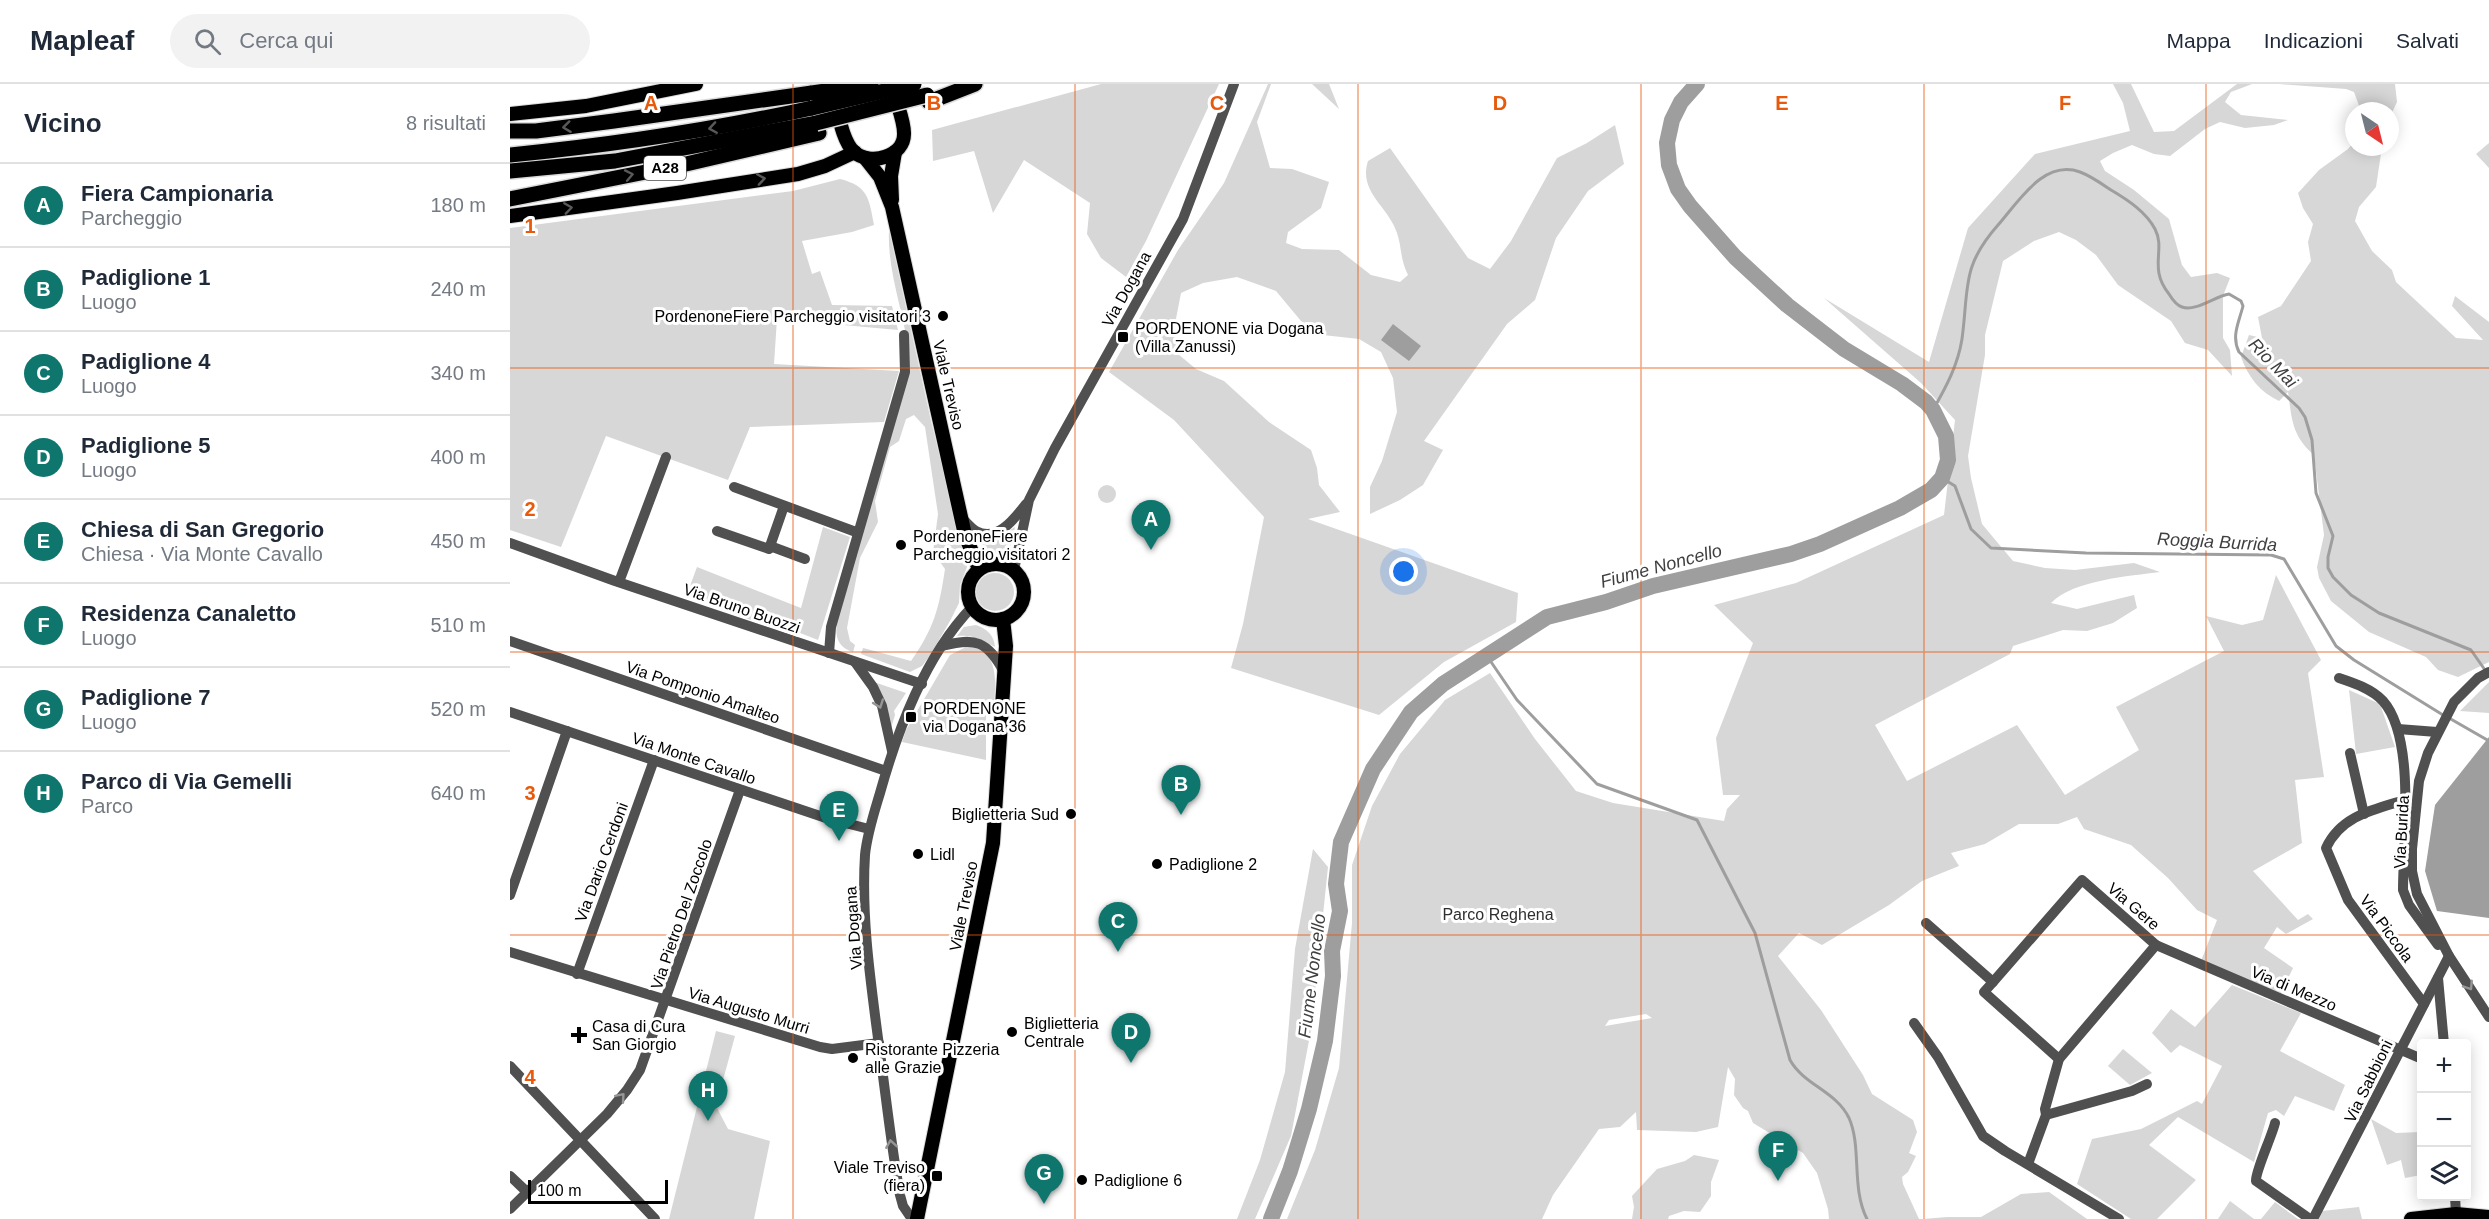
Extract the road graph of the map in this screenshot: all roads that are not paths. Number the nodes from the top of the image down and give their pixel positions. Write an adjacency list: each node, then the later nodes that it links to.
1 (696, 84): 9 (main road)
2 (835, 84): 14 (main road, Viale Treviso)
3 (871, 84): 8 (highway, bridge)
4 (892, 84): 12 (main road, Viale Treviso)
5 (914, 84): 8 (highway, A28, bridge)
6 (973, 84): 10 (highway, A28)
7 (1234, 84): 22 (street, Via Dogana)
8 (812, 101): 11 (highway, one-way to 11); 13 (highway, A28, one-way to 13)
9 (510, 114)
10 (818, 128): 15 (highway, A28); 16 (highway, A28, one-way to 10)
11 (510, 131)
12 (895, 152): 14 (main road); 17 (main road, Viale Treviso)
13 (510, 155)
14 (860, 155): 17 (main road, Viale Treviso); 18 (main road, one-way to 14)
15 (510, 171)
16 (510, 199)
17 (892, 207): 24 (main road, Viale Treviso)
18 (510, 216)
19 (904, 335): 26 (street)
20 (666, 457): 32 (street)
21 (734, 487): 23 (street)
22 (1028, 501): 24 (street, Via Dogana); 31 (street, Via Dogana)
23 (784, 506): 26 (street); 28 (street)
24 (962, 518): 30 (main road, Viale Treviso)
25 (717, 531): 28 (street)
26 (856, 532): 37 (street)
27 (510, 543): 32 (street, Via Bruno Buozzi)
28 (770, 546): 29 (street)
29 (805, 559)
30 (979, 568): 31 (main road); 33 (main road)
31 (1014, 570): 34 (main road)
32 (619, 582): 37 (street, Via Bruno Buozzi)
33 (972, 607): 34 (main road); 36 (street, Via Dogana)
34 (1003, 619): 39 (main road, Viale Treviso)
35 (510, 640): 50 (street, Via Pomponio Amalteo)
36 (942, 646): 39 (street); 42 (street, Via Dogana)
37 (829, 653): 38 (street, Via Bruno Buozzi)
38 (855, 662): 42 (street, Via Bruno Buozzi); 47 (street, one-way to 47)
39 (1004, 672): 86 (main road, Viale Treviso)
40 (2486, 674): 44 (street, Via Burida)
41 (2339, 678): 45 (street, Via Piccola)
42 (922, 684): 47 (street, Via Dogana)
43 (510, 712): 46 (street, Via Monte Cavallo)
44 (2440, 728): 45 (street); 59 (street, Via Burida)
45 (2398, 729): 52 (street, Via Piccola)
46 (567, 731): 49 (street, Via Monte Cavallo); 55 (street)
47 (892, 751): 50 (street, Via Dogana)
48 (2350, 753): 53 (street)
49 (654, 760): 51 (street, Via Monte Cavallo); 60 (street, Via Dario Cerdoni)
50 (886, 771): 54 (street, Via Dogana)
51 (740, 790): 54 (street, Via Monte Cavallo); 63 (street, Via Pietro Del Zoccolo)
52 (2405, 800): 53 (street, Via Piccola); 59 (street, Via Piccola)
53 (2364, 814): 64 (street, Via Piccola)
54 (869, 828): 68 (street, Via Dogana)
55 (510, 895)
56 (1926, 923): 62 (street)
57 (2156, 945): 62 (street, Via Gere); 69 (street, Via di Mezzo); 71 (street, Via Gere)
58 (510, 952): 60 (street, Via Augusto Murri)
59 (2449, 956): 61 (street, Via Sabbioni); 65 (street, Via Burida, one-way to 65)
60 (577, 974): 63 (street, Via Augusto Murri)
61 (2438, 976): 64 (street, Via Sabbioni); 67 (street)
62 (1993, 982): 71 (street)
63 (666, 1001): 68 (street, Via Augusto Murri); 76 (street, Via Pietro Del Zoccolo, one-way to 63)
64 (2424, 1004): 69 (street, Via Sabbioni)
65 (2489, 1017)
66 (1914, 1023): 77 (street)
67 (2444, 1039)
68 (879, 1043): 85 (street, Via Dogana, one-way to 68)
69 (2400, 1050): 70 (street, Via di Mezzo); 88 (street, Via Sabbioni)
70 (2417, 1057)
71 (2059, 1059): 74 (street, Via Gere)
72 (510, 1066): 76 (street)
73 (2147, 1084): 74 (street)
74 (2046, 1115): 77 (street, Via Gere)
75 (2275, 1123): 88 (street, Via Sabbioni)
76 (580, 1139): 79 (street, Via Pietro Del Zoccolo); 84 (street)
77 (2028, 1164): 87 (street)
78 (510, 1176): 79 (street)
79 (527, 1192): 81 (street, Via Pietro Del Zoccolo)
80 (2455, 1201): 82 (street)
81 (510, 1209)
82 (2456, 1214): 83 (main road); 89 (main road)
83 (2489, 1217)
84 (655, 1219)
85 (912, 1219)
86 (917, 1219)
87 (2120, 1219)
88 (2311, 1219)
89 (2410, 1219)

